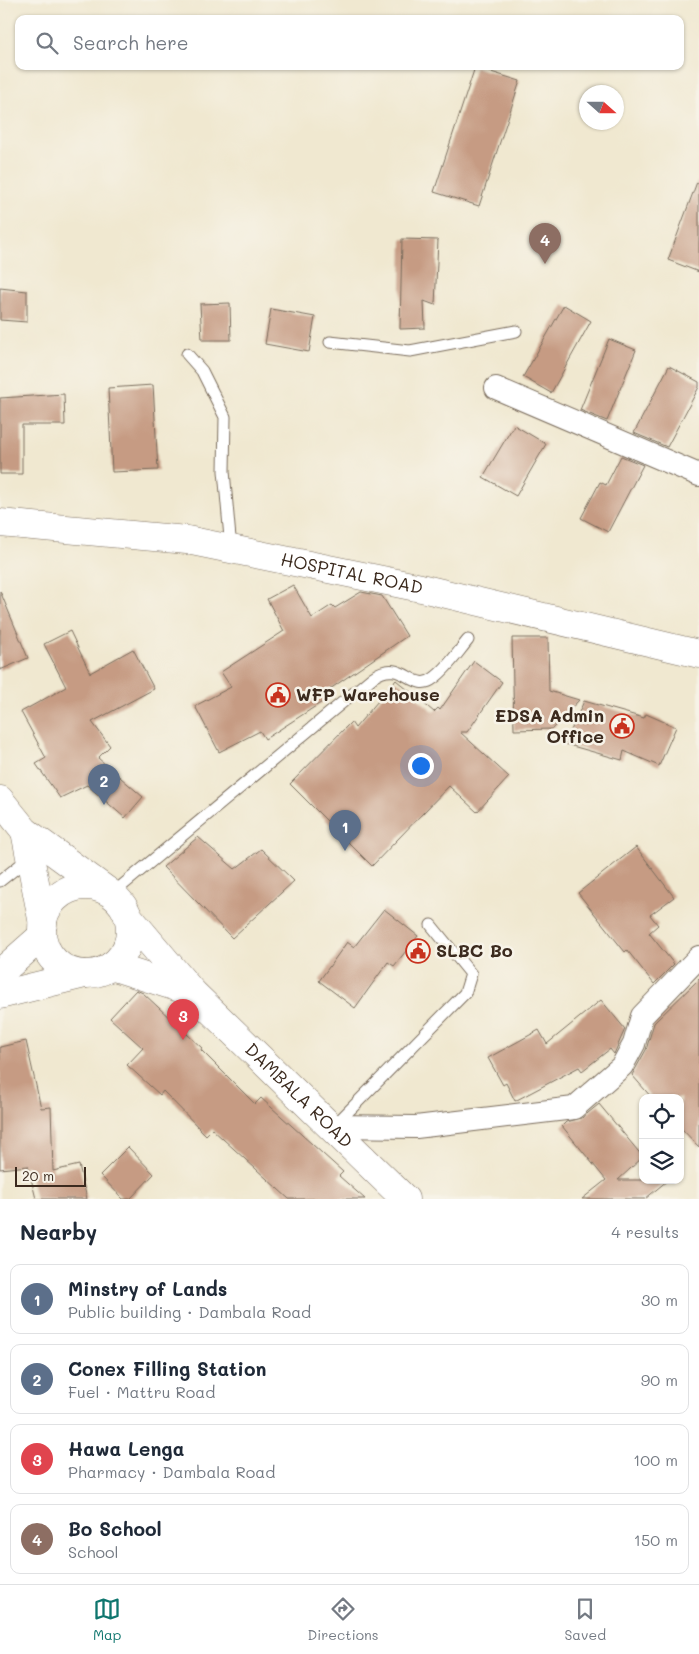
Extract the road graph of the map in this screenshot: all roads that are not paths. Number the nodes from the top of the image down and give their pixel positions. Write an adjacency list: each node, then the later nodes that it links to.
1 (516, 331): 2 (lane)
2 (330, 342)
3 (188, 354): 7 (lane)
4 (496, 388): 5 (street)
5 (699, 475)
6 (0, 523): 7 (street, HOSPITAL ROAD)
7 (231, 549): 9 (street, HOSPITAL ROAD)
8 (468, 640): 14 (lane)
9 (699, 654)
10 (0, 800): 11 (street)
11 (25, 831): 12 (street); 14 (street)
12 (30, 857): 13 (lane); 17 (street)
13 (0, 881)
14 (112, 894): 15 (street); 17 (street)
15 (128, 916): 19 (street); 22 (street, DAMBALA ROAD)
16 (431, 925): 24 (lane)
17 (42, 930): 20 (street); 21 (street)
18 (699, 957): 24 (street)
19 (111, 966): 21 (street); 22 (street, DAMBALA ROAD)
20 (0, 973)
21 (85, 974): 23 (street)
22 (192, 992): 24 (street, DAMBALA ROAD)
23 (0, 995)
24 (332, 1126): 25 (street, DAMBALA ROAD)
25 (405, 1199)

